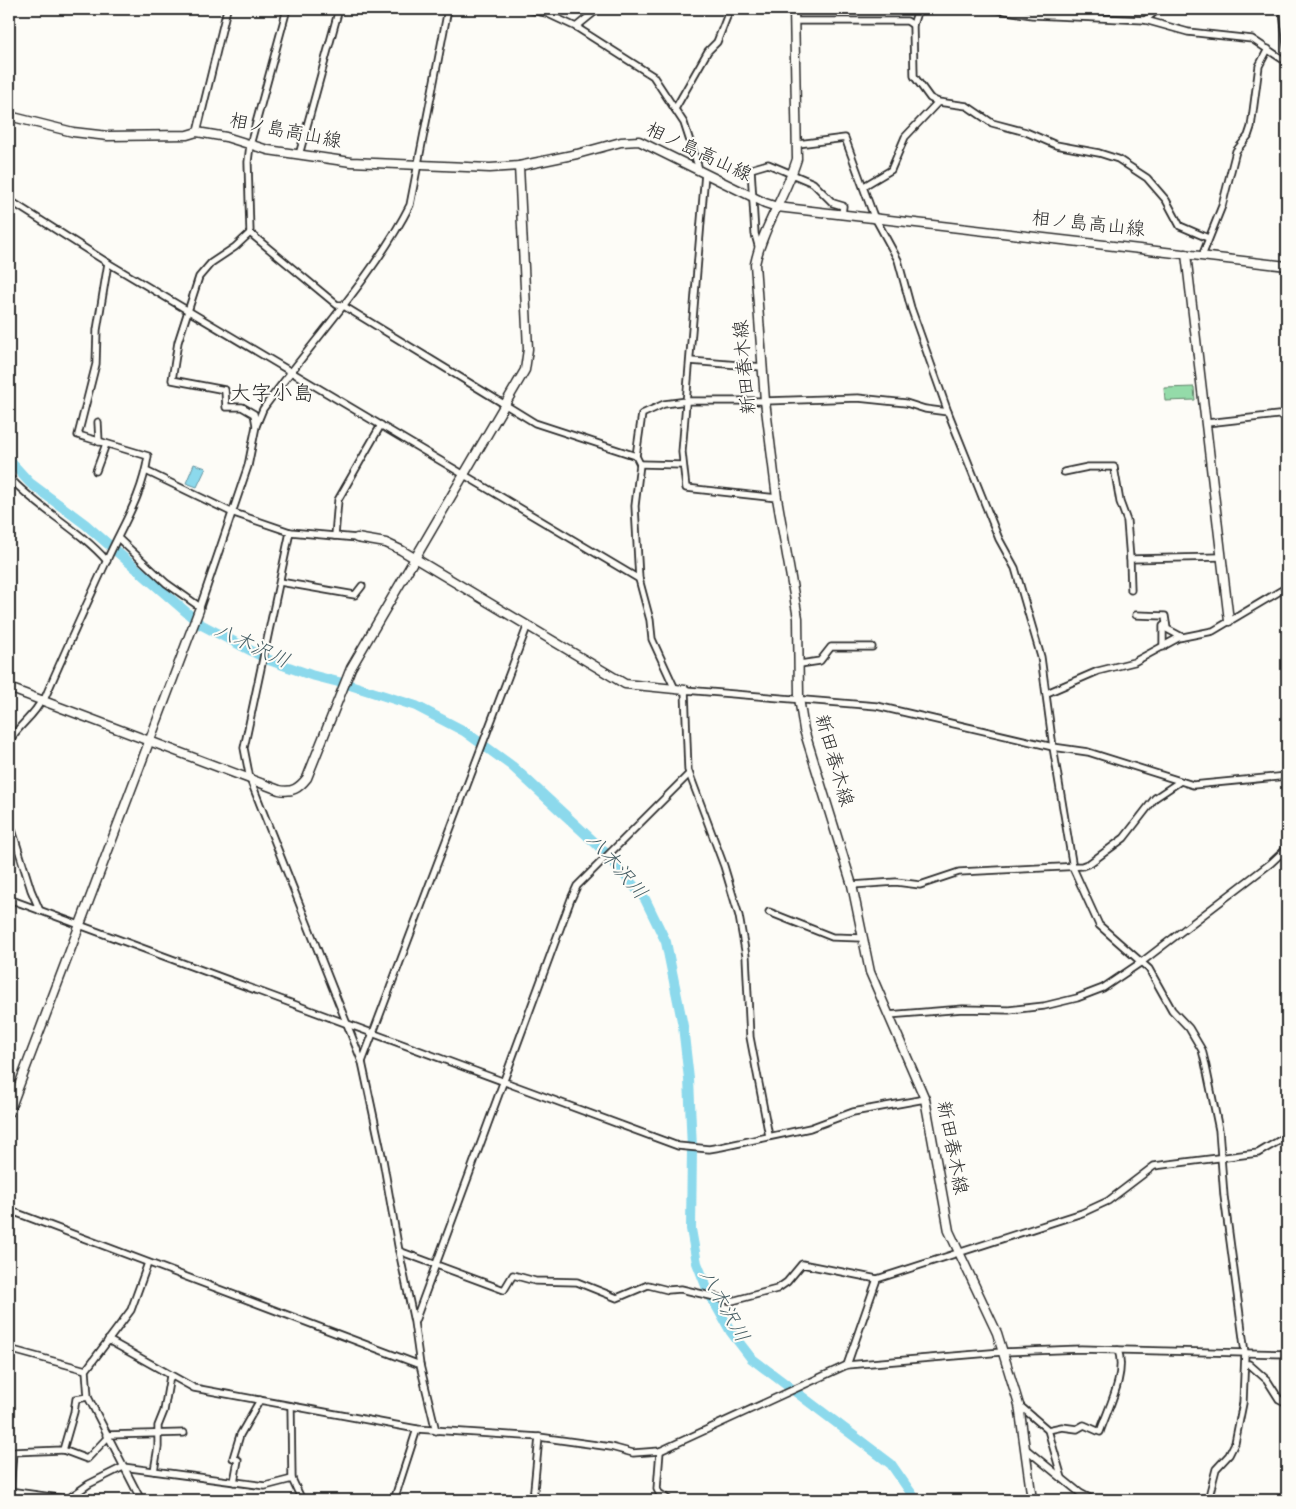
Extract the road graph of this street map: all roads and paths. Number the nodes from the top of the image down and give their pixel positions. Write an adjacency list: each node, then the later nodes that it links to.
1 (227, 9): 21 (street)
2 (287, 9): 23 (street)
3 (339, 9): 24 (street)
4 (448, 9): 25 (street)
5 (527, 9): 15 (street)
6 (598, 9): 15 (street)
7 (730, 9): 19 (street)
8 (794, 9): 13 (main road, 新田春木線)
9 (918, 9): 14 (street)
10 (993, 9): 12 (street)
11 (1164, 9): 12 (street)
12 (1145, 20): 16 (street)
13 (795, 21): 14 (street); 22 (main road, 新田春木線)
14 (913, 25): 18 (street)
15 (576, 27): 19 (street)
16 (1268, 49): 17 (street); 36 (street)
17 (1287, 58)
18 (938, 102): 29 (street); 36 (street)
19 (675, 109): 27 (street)
20 (9, 116): 21 (main road, 相ノ島高山線)
21 (197, 132): 23 (main road, 相ノ島高山線)
22 (798, 144): 28 (main road, 新田春木線); 29 (street)
23 (250, 145): 24 (main road, 相ノ島高山線); 35 (street)
24 (299, 155): 25 (main road, 相ノ島高山線)
25 (417, 165): 26 (main road, 相ノ島高山線); 42 (street)
26 (519, 166): 27 (main road, 相ノ島高山線); 49 (main road)
27 (702, 171): 30 (main road, 相ノ島高山線); 44 (street)
28 (792, 175): 30 (street); 32 (main road, 新田春木線); 33 (street)
29 (864, 186): 34 (street)
30 (753, 197): 32 (main road, 相ノ島高山線); 37 (street)
31 (9, 200): 40 (street)
32 (777, 207): 33 (main road, 相ノ島高山線); 37 (main road, 新田春木線)
33 (842, 215): 34 (main road, 相ノ島高山線)
34 (875, 219): 38 (main road, 相ノ島高山線); 50 (street)
35 (250, 233): 42 (street); 43 (street)
36 (1208, 238): 39 (street)
37 (759, 249): 45 (main road, 新田春木線)
38 (1186, 254): 39 (main road, 相ノ島高山線); 53 (main road)
39 (1202, 256): 41 (main road, 相ノ島高山線)
40 (108, 263): 43 (street); 56 (street)
41 (1287, 266)
42 (342, 305): 46 (street); 49 (street)
43 (187, 310): 46 (street); 54 (street)
44 (690, 361): 45 (street); 47 (street)
45 (763, 368): 48 (main road, 新田春木線)
46 (290, 372): 54 (street); 55 (street)
47 (687, 401): 48 (street); 58 (street); 60 (street)
48 (765, 402): 50 (street); 66 (main road, 新田春木線)
49 (505, 404): 58 (street); 64 (main road)
50 (948, 412): 93 (street)
51 (1287, 414): 53 (street)
52 (98, 422): 56 (street)
53 (1207, 423): 72 (main road)
54 (256, 426): 67 (street)
55 (381, 426): 64 (street); 69 (street)
56 (99, 442): 57 (street)
57 (106, 444): 61 (street); 62 (street)
58 (636, 456): 59 (street)
59 (640, 464): 60 (street); 76 (street)
60 (682, 465): 66 (street)
61 (96, 471)
62 (146, 471): 67 (street); 70 (street)
63 (1064, 472): 75 (street)
64 (463, 475): 73 (main road); 76 (street)
65 (9, 477): 74 (street)
66 (777, 498): 89 (main road, 新田春木線)
67 (231, 512): 68 (street); 81 (street)
68 (290, 532): 69 (street); 77 (street)
69 (335, 536): 71 (street)
70 (118, 538): 74 (street); 81 (street)
71 (357, 538): 73 (main road)
72 (1221, 557): 75 (street); 83 (main road)
73 (416, 558): 85 (main road); 101 (main road)
74 (107, 559): 95 (street)
75 (1130, 559): 80 (street)
76 (638, 579): 91 (street)
77 (280, 582): 78 (street); 101 (street)
78 (362, 586)
79 (1287, 587): 83 (street)
80 (1130, 590)
81 (199, 609): 96 (main road)
82 (1136, 615): 84 (street)
83 (1229, 621): 86 (street)
84 (1166, 624): 86 (street); 88 (street)
85 (527, 627): 91 (main road); 115 (street)
86 (1182, 637): 88 (street)
87 (872, 647): 89 (street)
88 (1163, 647): 93 (street)
89 (800, 664): 94 (main road, 新田春木線)
90 (9, 688): 95 (main road)
91 (675, 689): 92 (main road)
92 (685, 690): 94 (street); 99 (street)
93 (1047, 693): 98 (street)
94 (799, 698): 98 (street); 106 (main road, 新田春木線)
95 (43, 700): 96 (main road); 97 (street)
96 (149, 741): 101 (main road); 110 (main road)
97 (9, 742)
98 (1053, 747): 102 (street); 105 (street)
99 (689, 774): 117 (street); 120 (street)
100 (1287, 776): 102 (street)
101 (250, 779): 114 (street)
102 (1179, 782): 105 (street)
103 (9, 820): 108 (street)
104 (1287, 848): 112 (street)
105 (1073, 868): 106 (street); 112 (street)
106 (852, 885): 111 (main road, 新田春木線)
107 (9, 899): 108 (street)
108 (40, 911): 110 (street)
109 (769, 912): 111 (street)
110 (80, 925): 114 (street); 119 (main road)
111 (862, 938): 113 (main road, 新田春木線)
112 (1143, 961): 113 (street); 122 (street)
113 (888, 1016): 118 (main road, 新田春木線)
114 (348, 1025): 115 (street); 116 (street)
115 (374, 1034): 116 (street); 117 (street)
116 (362, 1062): 124 (street)
117 (504, 1082): 120 (street); 127 (street)
118 (925, 1099): 120 (street); 125 (main road, 新田春木線)
119 (9, 1112)
120 (769, 1136)
121 (1287, 1136): 122 (street)
122 (1220, 1157): 125 (street); 134 (street)
123 (9, 1210): 126 (street)
124 (399, 1251): 127 (street); 129 (street)
125 (958, 1252): 128 (street); 133 (main road, 新田春木線)
126 (148, 1263): 130 (street); 137 (street)
127 (435, 1266): 128 (street); 129 (street)
128 (877, 1279): 138 (street)
129 (414, 1322): 137 (street)
130 (108, 1340): 139 (street); 140 (street)
131 (9, 1349): 139 (street)
132 (1118, 1350): 133 (street); 134 (street); 147 (street)
133 (1002, 1352): 138 (street); 144 (main road, 新田春木線)
134 (1245, 1353): 135 (street); 136 (street)
135 (1287, 1354)
136 (1245, 1364): 143 (street); 170 (street)
137 (420, 1365): 148 (street)
138 (847, 1365): 155 (street)
139 (86, 1370): 141 (street)
140 (170, 1376): 142 (street); 150 (street)
141 (88, 1397): 152 (street); 154 (street)
142 (260, 1400): 145 (street); 160 (street)
143 (1287, 1404)
144 (1019, 1405): 147 (street); 153 (main road, 新田春木線)
145 (291, 1406): 146 (street); 159 (street)
146 (417, 1429): 148 (street); 165 (street)
147 (1048, 1430): 158 (street)
148 (436, 1431): 151 (street)
149 (184, 1433): 150 (street)
150 (158, 1434): 152 (street); 157 (street)
151 (539, 1436): 155 (street); 166 (street)
152 (106, 1437): 154 (street); 156 (street)
153 (1026, 1449): 158 (street); 168 (main road, 新田春木線)
154 (64, 1450): 161 (street)
155 (660, 1451): 167 (street)
156 (123, 1467): 157 (street); 162 (street); 163 (street)
157 (154, 1471): 160 (street)
158 (1062, 1478): 169 (street)
159 (292, 1479): 160 (street); 164 (street)
160 (234, 1482)
161 (9, 1491): 162 (street)
162 (72, 1500)
163 (141, 1500)
164 (300, 1500)
165 (394, 1500)
166 (533, 1500)
167 (669, 1500)
168 (1032, 1500)
169 (1091, 1500)
170 (1208, 1500)

